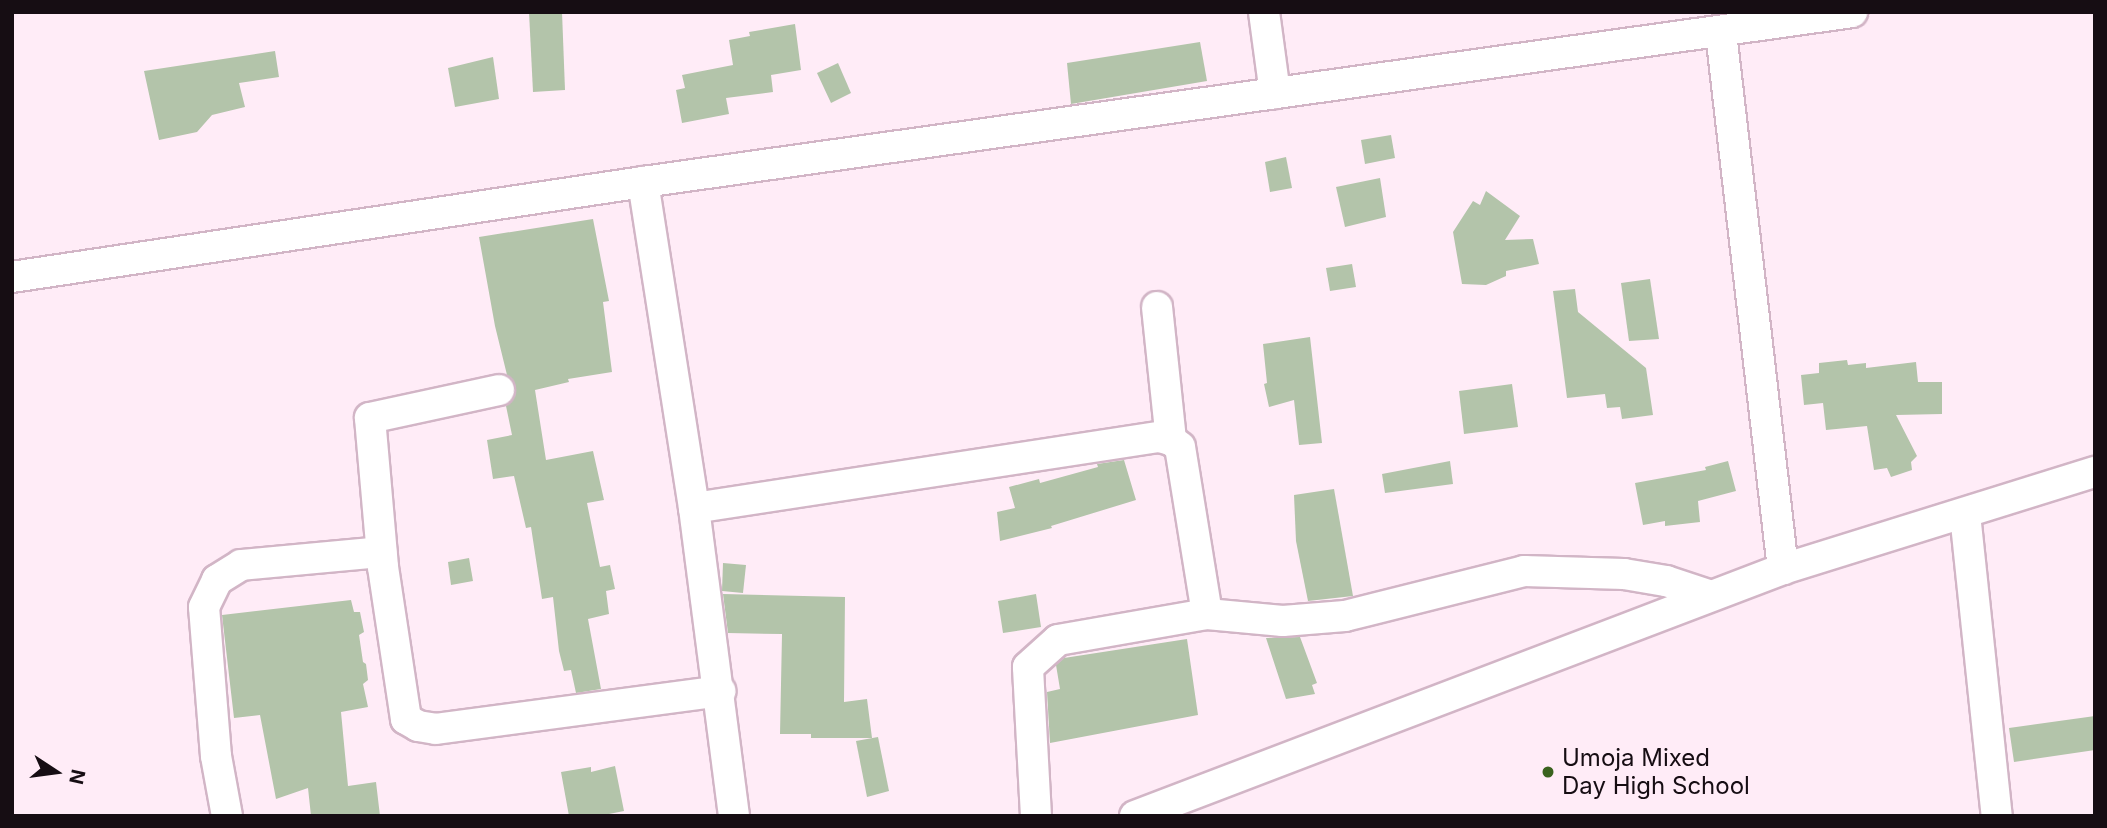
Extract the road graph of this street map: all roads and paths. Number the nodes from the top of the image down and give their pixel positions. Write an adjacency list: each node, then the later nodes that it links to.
1 (1264, 12): 4 (street)
2 (1852, 12): 3 (street)
3 (1721, 33): 4 (street); 14 (street)
4 (1275, 93): 5 (street)
5 (643, 182): 6 (street); 11 (street)
6 (12, 277)
7 (1157, 307): 9 (street)
8 (499, 390): 13 (street)
9 (1171, 440): 11 (street); 16 (street)
10 (2095, 472): 12 (street)
11 (694, 508): 17 (street)
12 (1965, 513): 14 (street); 22 (street)
13 (382, 552): 17 (street); 18 (street)
14 (1783, 569): 15 (street)
15 (1712, 596): 16 (street); 21 (street)
16 (1207, 614): 20 (street)
17 (720, 691): 19 (street)
18 (227, 816)
19 (734, 816)
20 (1036, 816)
21 (1135, 816)
22 (1997, 816)

